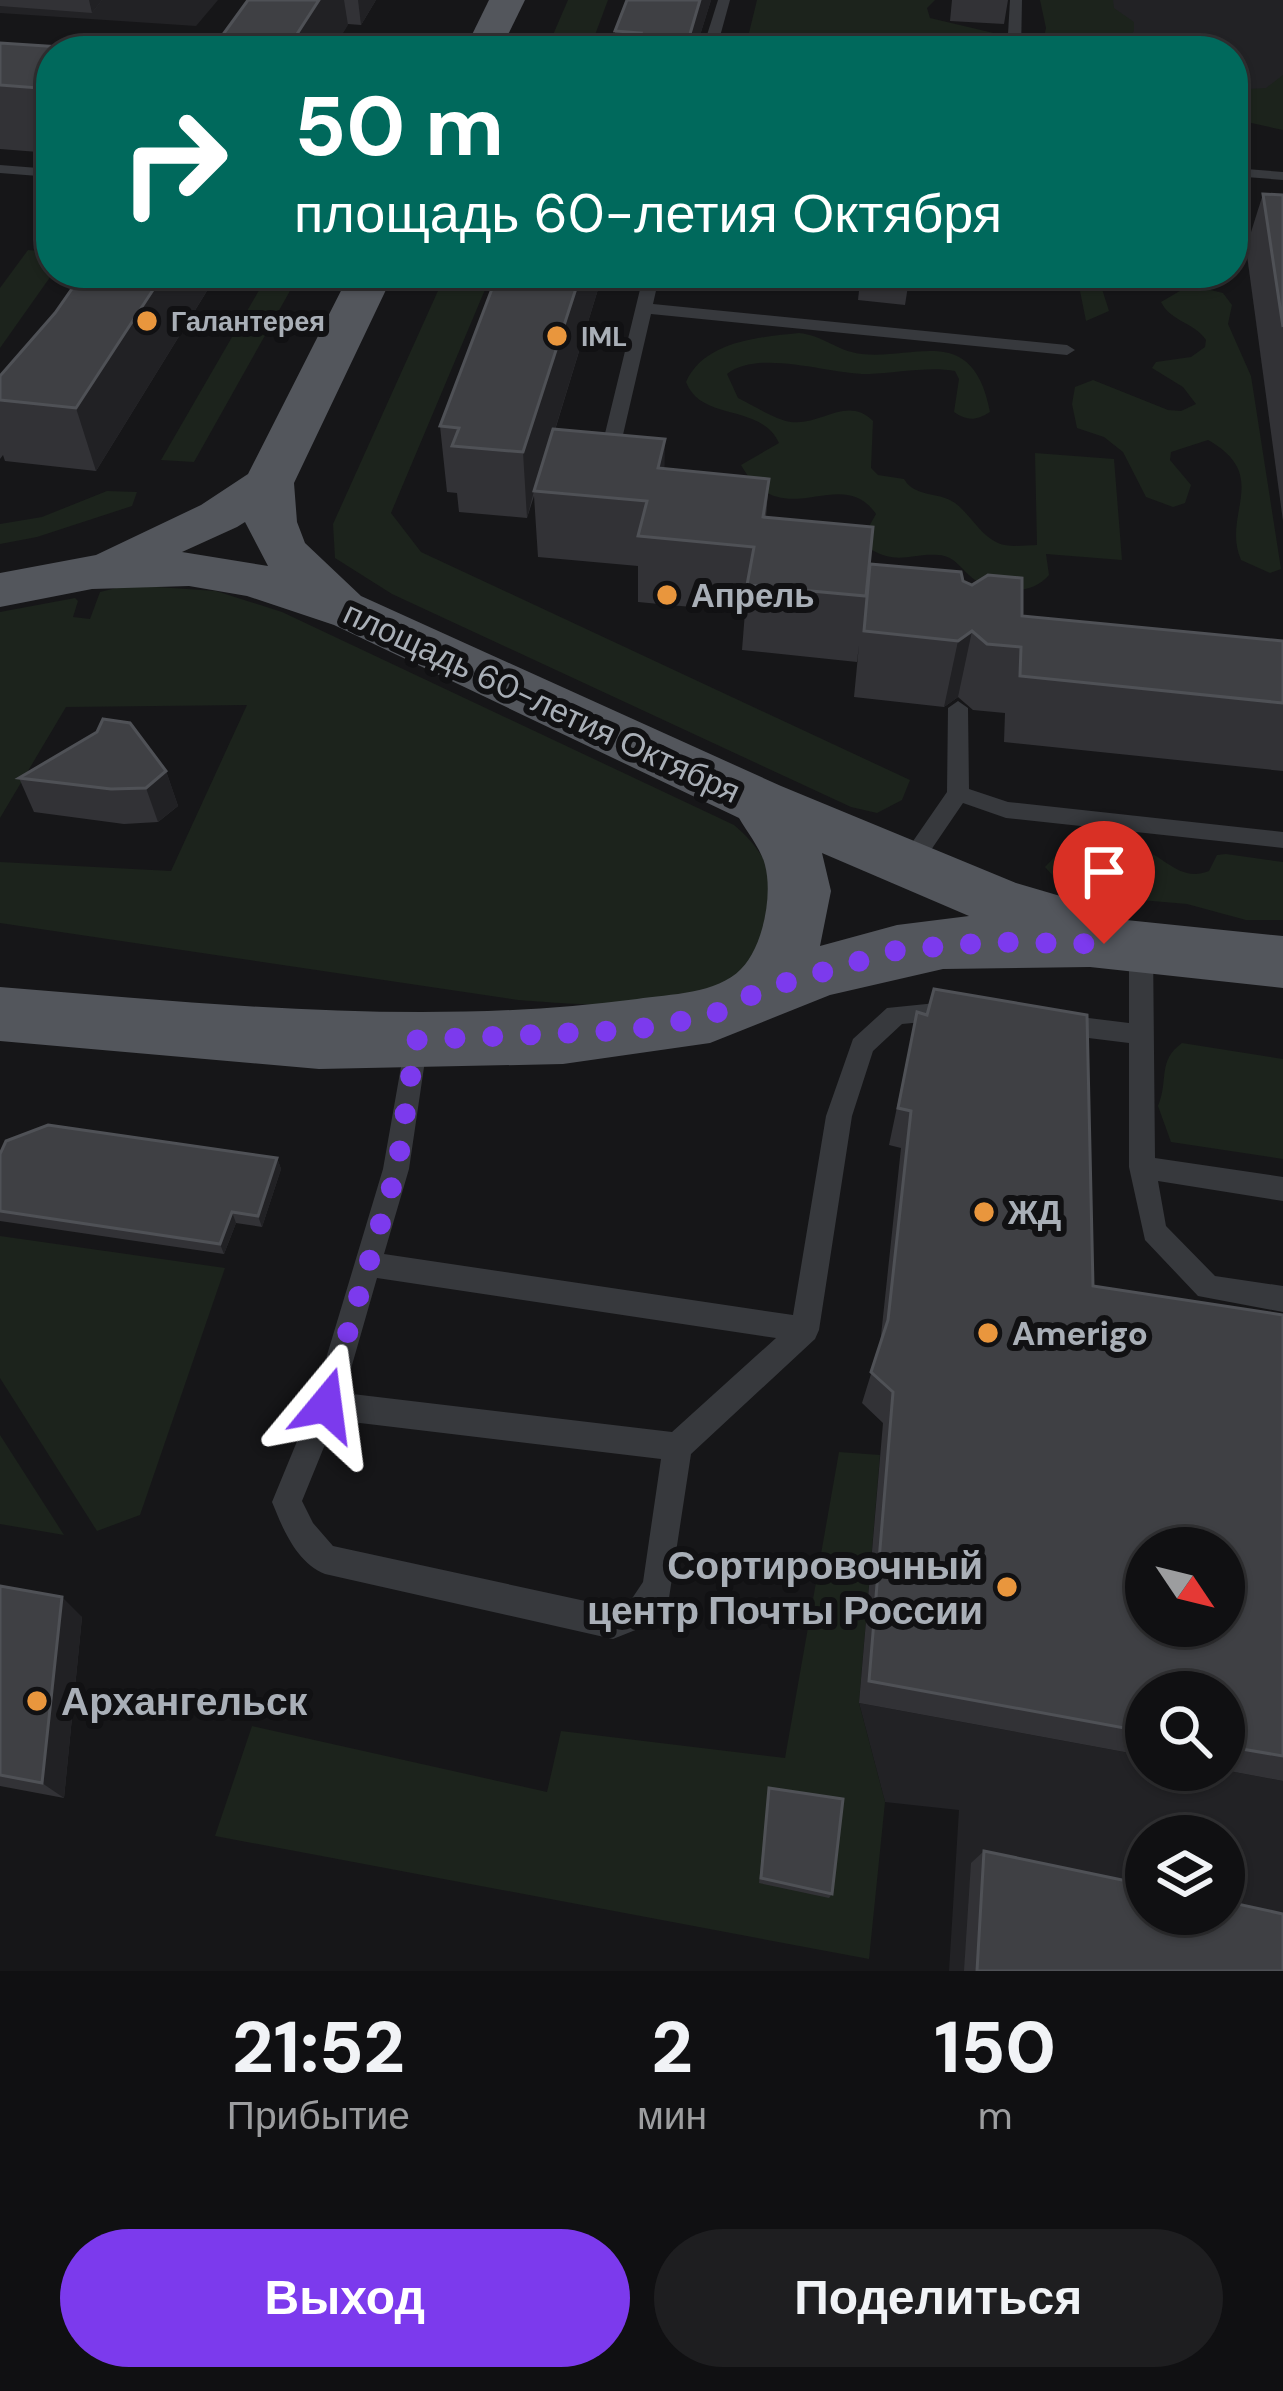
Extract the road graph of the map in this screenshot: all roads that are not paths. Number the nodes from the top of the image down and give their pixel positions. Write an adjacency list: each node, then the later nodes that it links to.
1 (506, 0): 4 (main road)
2 (724, 0): 5 (lane)
3 (1016, 0): 6 (lane)
4 (489, 36)
5 (713, 36)
6 (1015, 36)
7 (0, 170): 8 (lane)
8 (36, 172)
9 (1248, 173): 10 (lane)
10 (1283, 176)
11 (365, 288): 16 (main road)
12 (648, 288): 13 (lane)
13 (643, 308): 14 (lane); 15 (lane)
14 (1067, 350)
15 (645, 469)
16 (269, 483): 17 (main road); 19 (main road)
17 (92, 572): 18 (main road, площадь 60-летия Октября); 19 (main road, площадь 60-летия Октября)
18 (0, 590)
19 (353, 612): 22 (main road, площадь 60-летия Октября)
20 (958, 708): 21 (lane)
21 (958, 793): 23 (lane); 24 (lane)
22 (760, 802): 24 (main road); 27 (main road, площадь 60-летия Октября)
23 (1283, 840)
24 (908, 866): 25 (main road)
25 (1141, 944): 26 (main road); 27 (main road); 31 (lane)
26 (1283, 962)
27 (764, 989): 32 (main road)
28 (0, 1014): 32 (main road)
29 (983, 1014): 37 (lane)
30 (1028, 1020): 31 (lane)
31 (1141, 1035): 33 (lane)
32 (416, 1040): 35 (lane)
33 (1142, 1167): 34 (lane); 36 (lane)
34 (1283, 1189)
35 (366, 1264): 37 (lane); 38 (lane)
36 (1283, 1298)
37 (805, 1330): 39 (lane)
38 (326, 1405): 39 (lane); 39 (lane)
39 (677, 1448)

